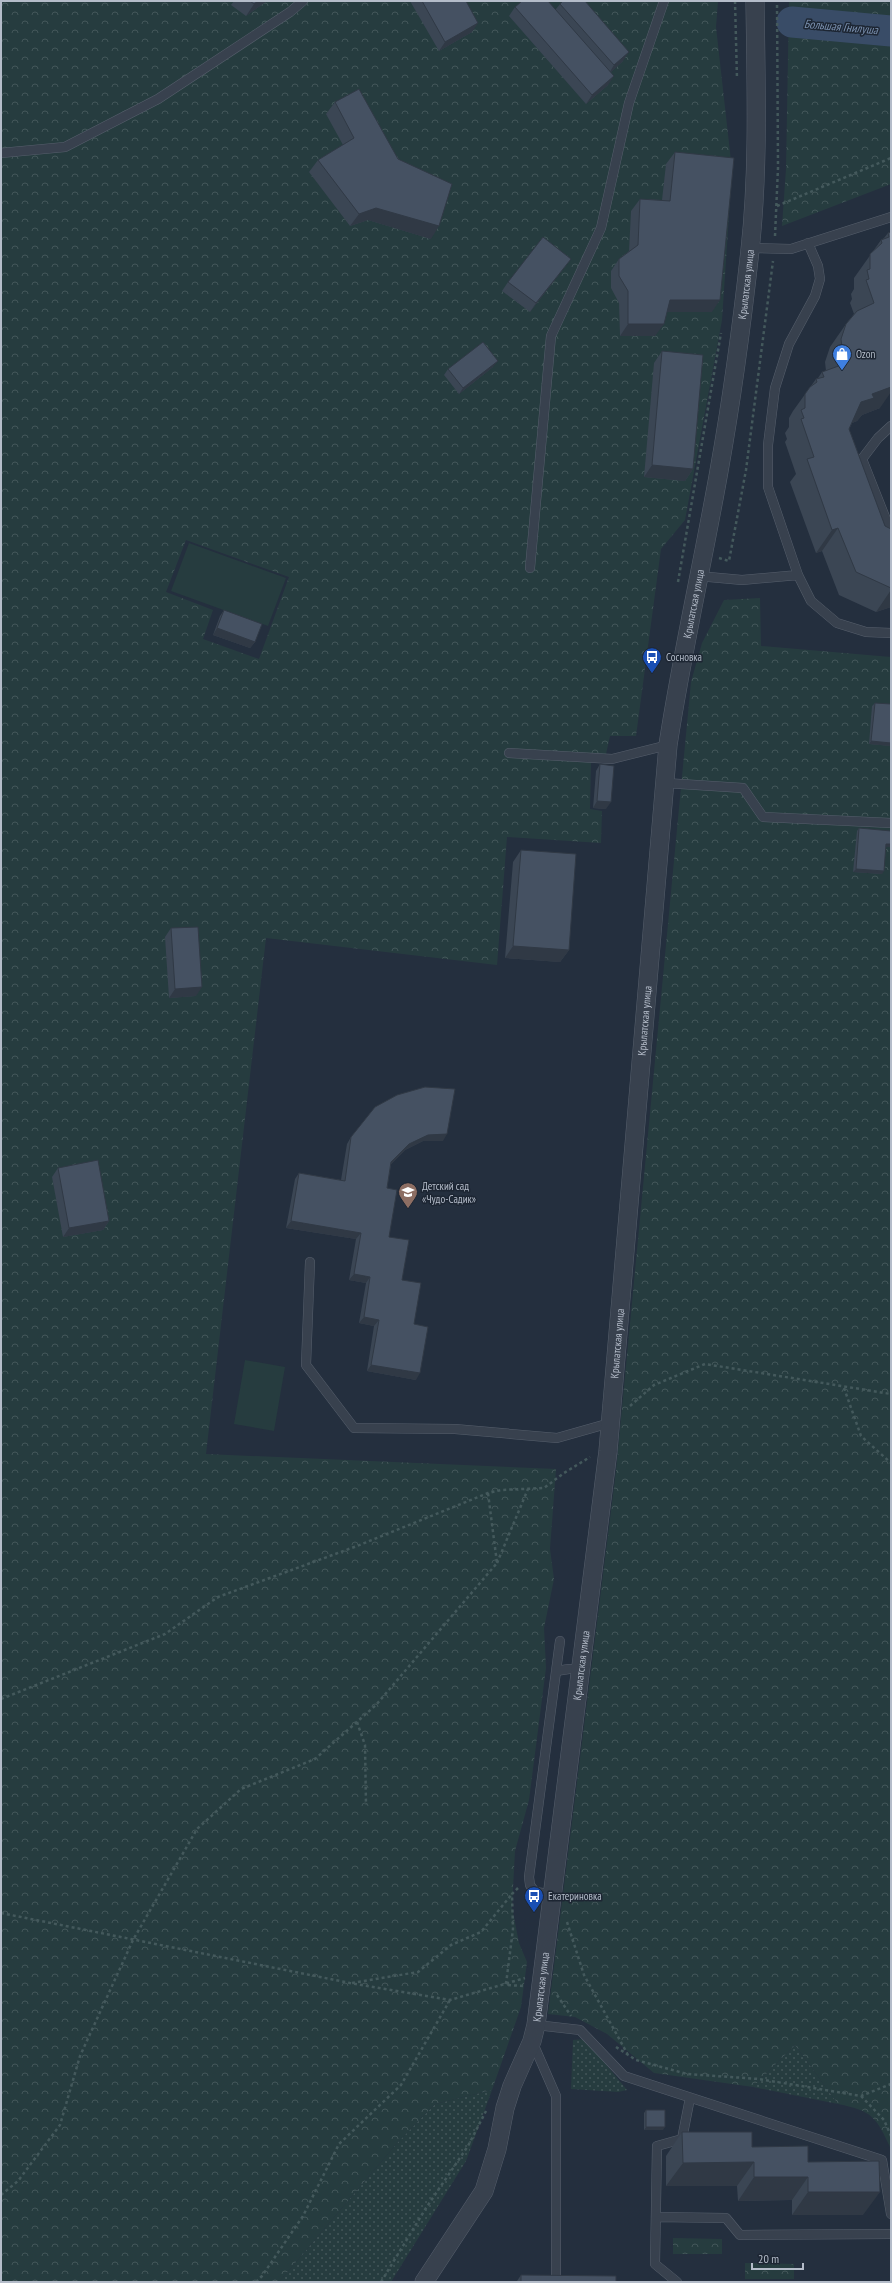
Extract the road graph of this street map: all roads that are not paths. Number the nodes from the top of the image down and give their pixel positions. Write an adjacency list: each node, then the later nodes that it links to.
1 (303, 1): 4 (lane)
2 (664, 1): 10 (lane)
3 (755, 1): 7 (street, Крылатская улица)
4 (1, 153)
5 (891, 217): 6 (lane)
6 (808, 243): 7 (lane); 12 (lane)
7 (750, 248): 11 (street, Крылатская улица)
8 (891, 426): 9 (lane)
9 (891, 532)
10 (530, 568)
11 (698, 576): 12 (lane); 14 (street, Крылатская улица)
12 (798, 576): 13 (lane)
13 (891, 633)
14 (668, 745): 15 (lane); 16 (street, Крылатская улица)
15 (509, 753)
16 (664, 783): 17 (lane); 19 (street, Крылатская улица)
17 (891, 823)
18 (310, 1262): 19 (lane)
19 (610, 1423): 21 (street, Крылатская улица)
20 (560, 1641): 22 (lane)
21 (581, 1669): 22 (lane); 23 (street, Крылатская улица)
22 (556, 1672): 23 (lane)
23 (551, 1894): 24 (street, Крылатская улица)
24 (534, 2033): 25 (lane); 29 (street, Крылатская улица); 30 (lane)
25 (690, 2098): 26 (lane); 27 (lane)
26 (891, 2214)
27 (656, 2218): 28 (lane); 31 (lane)
28 (891, 2234)
29 (424, 2282)
30 (556, 2282)
31 (677, 2282)

